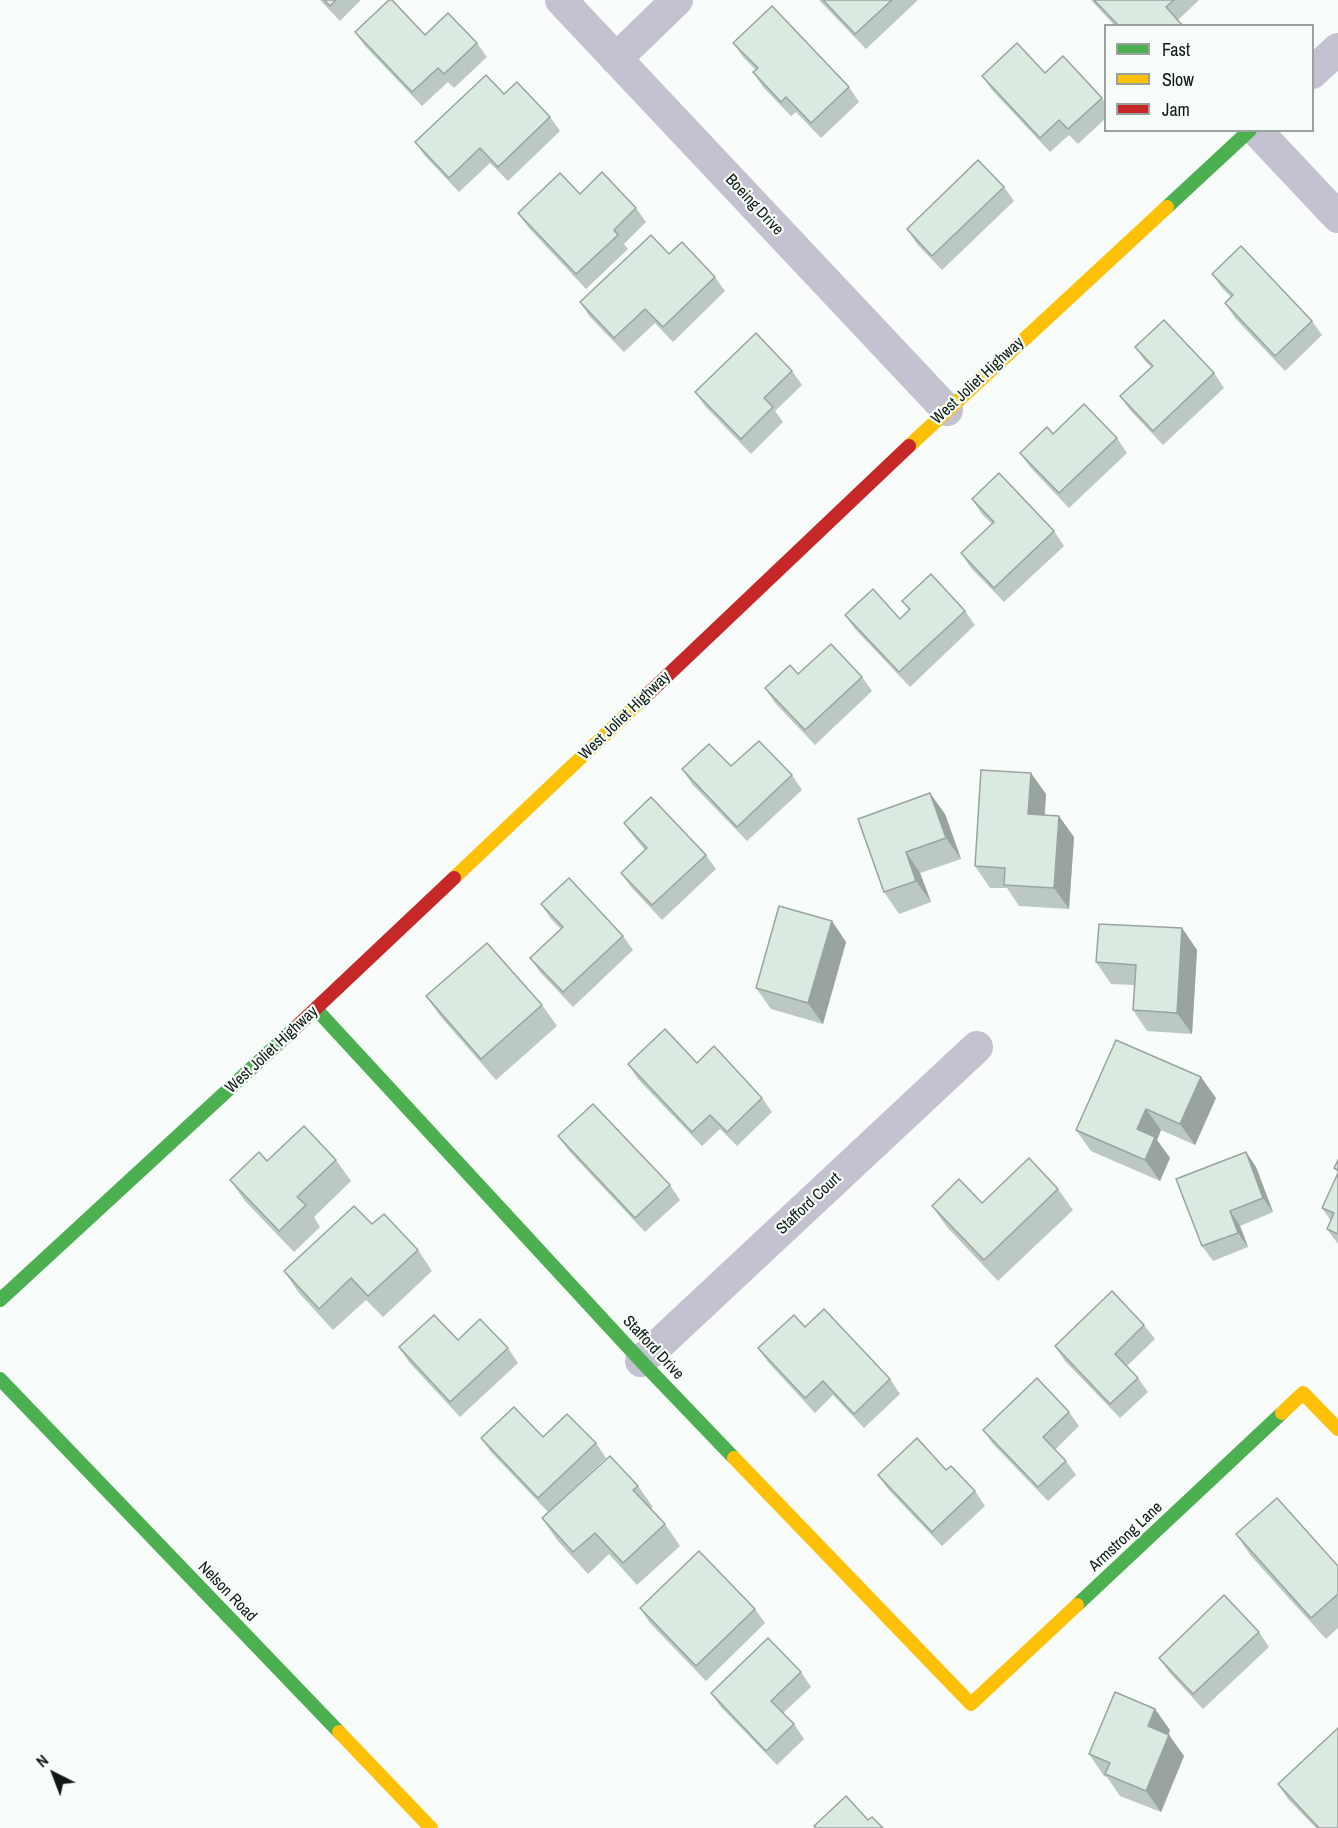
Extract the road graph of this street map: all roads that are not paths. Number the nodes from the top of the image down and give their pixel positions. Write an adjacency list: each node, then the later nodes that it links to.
1 (561, 0): 4 (street, Boeing Drive)
2 (677, 0): 4 (street)
3 (1338, 49): 5 (street)
4 (616, 59): 9 (street, Boeing Drive)
5 (1314, 71)
6 (1248, 132): 9 (street, West Joliet Highway)
7 (1258, 132): 8 (street)
8 (1338, 217)
9 (947, 410): 10 (street, West Joliet Highway)
10 (316, 1009): 12 (street, West Joliet Highway); 13 (street, Stafford Drive)
11 (977, 1047): 13 (street, Stafford Court)
12 (0, 1300)
13 (641, 1361): 16 (street, Stafford Drive)
14 (0, 1378): 17 (street, Nelson Road)
15 (1338, 1429): 16 (street, Armstrong Lane)
16 (971, 1704)
17 (431, 1828)

